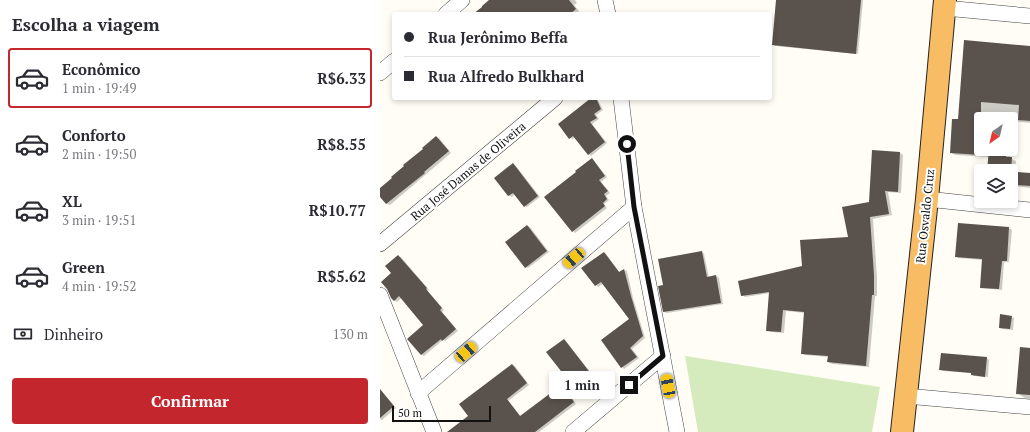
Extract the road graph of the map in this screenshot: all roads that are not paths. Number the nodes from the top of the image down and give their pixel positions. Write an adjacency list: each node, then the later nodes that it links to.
1 (462, 0): 4 (street)
2 (604, 0): 5 (street)
3 (945, 4): 6 (street); 11 (highway, Rua Osvaldo Cruz)
4 (448, 12)
5 (607, 12)
6 (1030, 16)
7 (392, 63): 8 (street)
8 (380, 73)
9 (553, 100): 14 (street, Rua José Damas de Oliveira)
10 (621, 100): 12 (street)
11 (927, 200): 13 (street); 18 (highway, Rua Osvaldo Cruz)
12 (634, 207): 16 (street); 17 (street)
13 (1030, 210)
14 (380, 244)
15 (380, 295): 17 (street)
16 (663, 356): 21 (street); 22 (street)
17 (418, 393): 20 (street)
18 (906, 396): 19 (street); 23 (highway, Rua Osvaldo Cruz)
19 (1030, 407)
20 (434, 432)
21 (573, 432)
22 (677, 432)
23 (902, 432)

